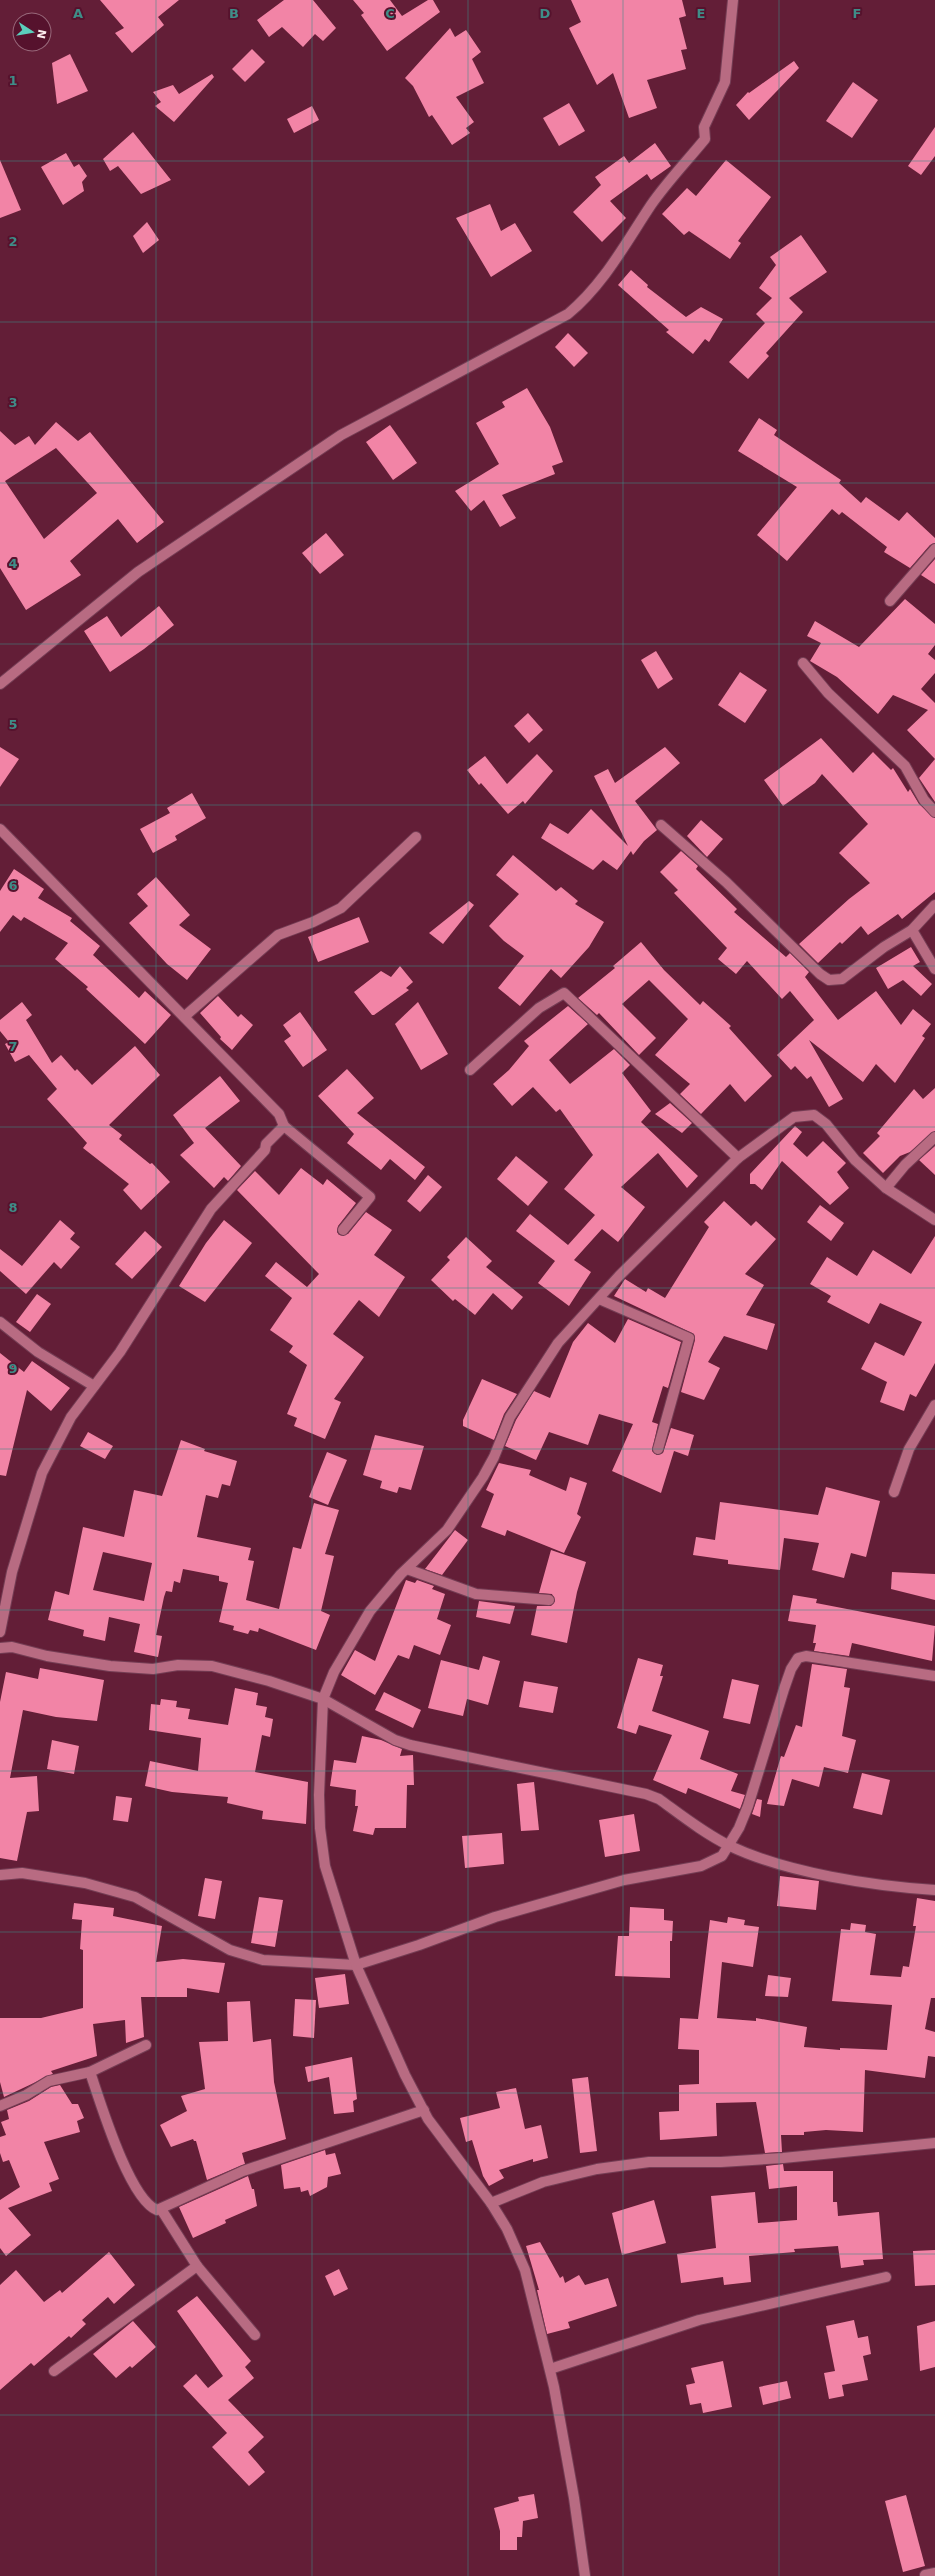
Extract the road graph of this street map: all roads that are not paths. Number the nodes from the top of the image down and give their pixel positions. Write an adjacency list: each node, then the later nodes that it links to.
1 (733, 0): 5 (street)
2 (935, 549): 3 (street)
3 (890, 601)
4 (803, 663): 6 (street)
5 (0, 684)
6 (935, 812)
7 (661, 825): 11 (street)
8 (0, 828): 13 (street)
9 (416, 837): 13 (street)
10 (935, 905): 11 (street)
11 (912, 930): 12 (street)
12 (935, 969)
13 (185, 1016): 15 (street)
14 (470, 1070): 17 (street)
15 (284, 1126): 20 (street); 23 (street)
16 (935, 1137): 18 (street)
17 (738, 1158): 18 (street); 21 (street)
18 (886, 1188): 19 (street)
19 (935, 1220)
20 (343, 1230)
21 (599, 1299): 25 (street); 27 (street)
22 (0, 1322): 23 (street)
23 (94, 1386): 29 (street)
24 (935, 1405): 26 (street)
25 (658, 1449)
26 (894, 1492)
27 (407, 1569): 28 (street); 32 (street)
28 (549, 1600)
29 (0, 1632)
30 (0, 1648): 32 (street)
31 (935, 1676): 33 (street)
32 (323, 1699): 33 (street); 36 (street)
33 (730, 1845): 35 (street); 36 (street)
34 (0, 1875): 36 (street)
35 (935, 1890)
36 (356, 1965): 40 (street)
37 (146, 2045): 38 (street)
38 (90, 2072): 39 (street); 43 (street)
39 (0, 2106)
40 (424, 2110): 42 (street); 43 (street)
41 (935, 2143): 42 (street)
42 (491, 2203): 47 (street)
43 (161, 2209): 44 (street)
44 (197, 2266): 46 (street); 48 (street)
45 (886, 2277): 47 (street)
46 (255, 2335)
47 (550, 2369): 49 (street)
48 (54, 2371)
49 (585, 2576)

